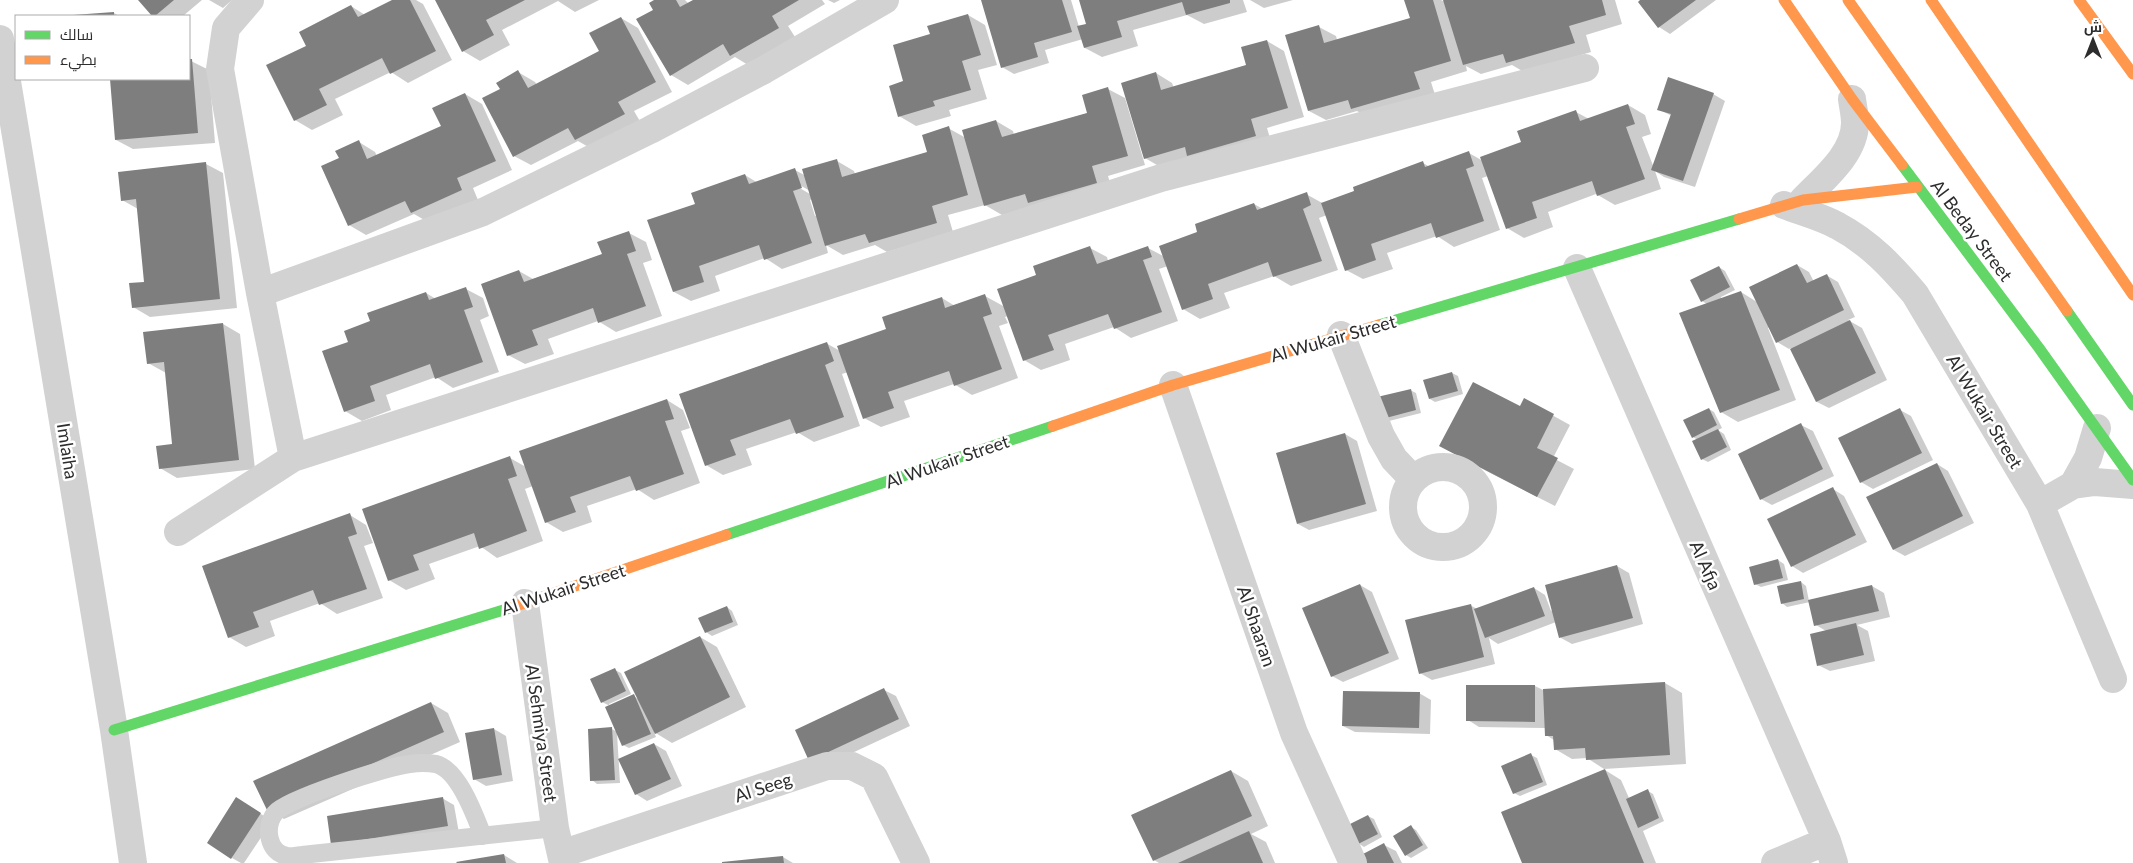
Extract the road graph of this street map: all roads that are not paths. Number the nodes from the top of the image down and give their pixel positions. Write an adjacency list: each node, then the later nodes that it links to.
1 (250, 0): 14 (street)
2 (886, 0): 14 (street)
3 (1784, 0): 10 (main road, Al Beday Street)
4 (1848, 0): 18 (main road)
5 (1931, 0): 15 (main road)
6 (2079, 0): 9 (main road)
7 (0, 39): 29 (street, Imlaiha)
8 (1585, 68): 20 (street)
9 (2133, 74)
10 (1852, 99): 11 (main road, Al Beday Street); 12 (street, Al Wukair Street)
11 (1918, 187): 12 (main road); 19 (main road, Al Beday Street)
12 (1794, 203): 13 (main road, Al Wukair Street); 25 (street, Al Wukair Street)
13 (1577, 268): 16 (main road, Al Wukair Street); 32 (street, Al Afja)
14 (260, 293): 20 (street)
15 (2133, 295)
16 (1341, 335): 17 (main road, Al Wukair Street); 21 (street)
17 (1173, 385): 27 (main road, Al Wukair Street); 36 (street, Al Shaaran)
18 (2133, 405)
19 (2097, 428): 22 (main road, Al Beday Street); 23 (street)
20 (293, 458): 26 (street)
21 (1413, 479)
22 (2133, 480)
23 (2073, 484): 24 (street); 25 (street)
24 (2133, 486)
25 (2040, 504): 28 (street, Al Wukair Street)
26 (178, 532)
27 (525, 602): 29 (main road, Al Wukair Street); 30 (street, Al Sehmiya Street)
28 (2113, 679)
29 (114, 730): 34 (street, Imlaiha)
30 (555, 828): 31 (lane); 33 (street, Al Sehmiya Street)
31 (483, 836): 31 (lane)
32 (1830, 852): 37 (street)
33 (562, 858): 35 (street, Al Seeg)
34 (133, 863)
35 (916, 863)
36 (1353, 863)
37 (1775, 863)

